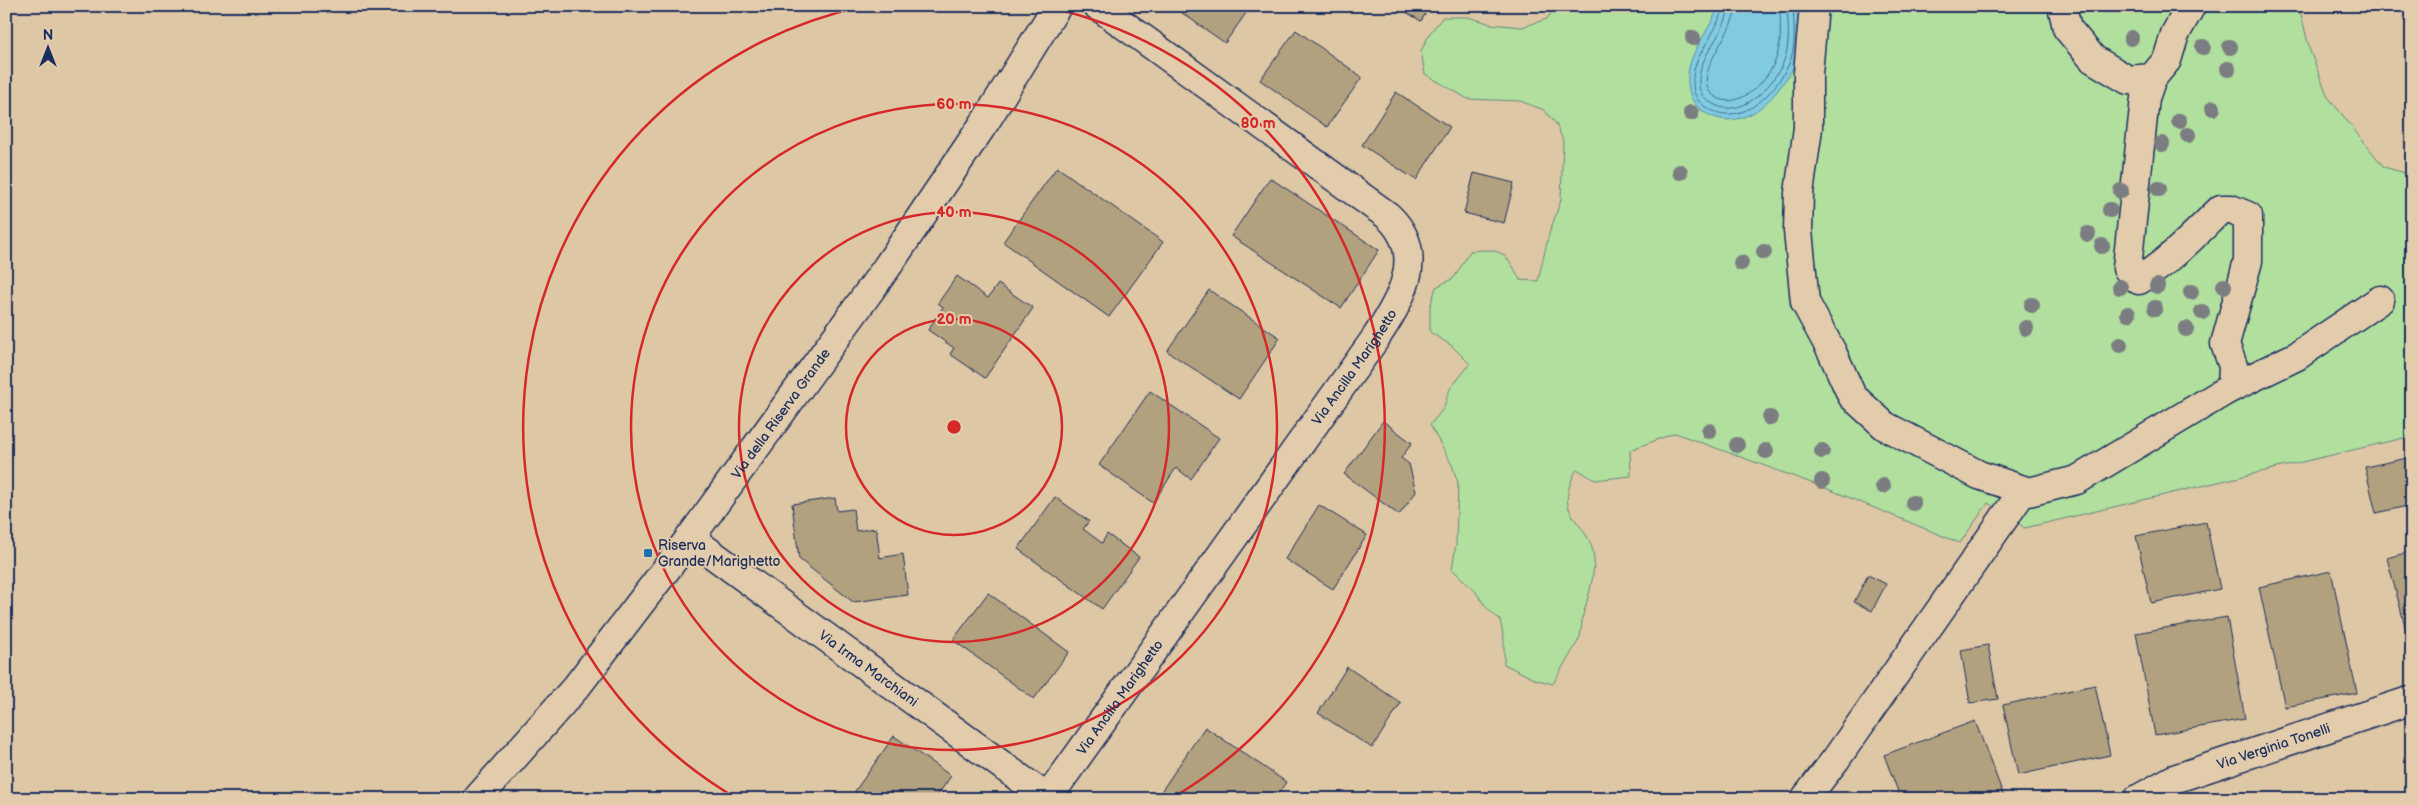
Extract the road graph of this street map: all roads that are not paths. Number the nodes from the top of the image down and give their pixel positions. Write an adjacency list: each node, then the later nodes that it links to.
1 (1057, 6): 10 (street, Via della Riserva Grande)
2 (1098, 6): 13 (street, Via Ancilla Marighetto)
3 (1814, 6): 9 (street)
4 (2062, 6): 6 (street)
5 (2192, 6): 6 (street)
6 (2152, 78): 8 (street)
7 (2380, 300): 8 (street)
8 (2229, 389): 9 (street)
9 (2023, 491): 14 (street)
10 (690, 538): 12 (street, Via della Riserva Grande); 13 (street, Via Irma Marchiani)
11 (2412, 700): 15 (street, Via Verginia Tonelli)
12 (477, 799)
13 (1047, 799)
14 (1806, 799)
15 (2138, 799)

